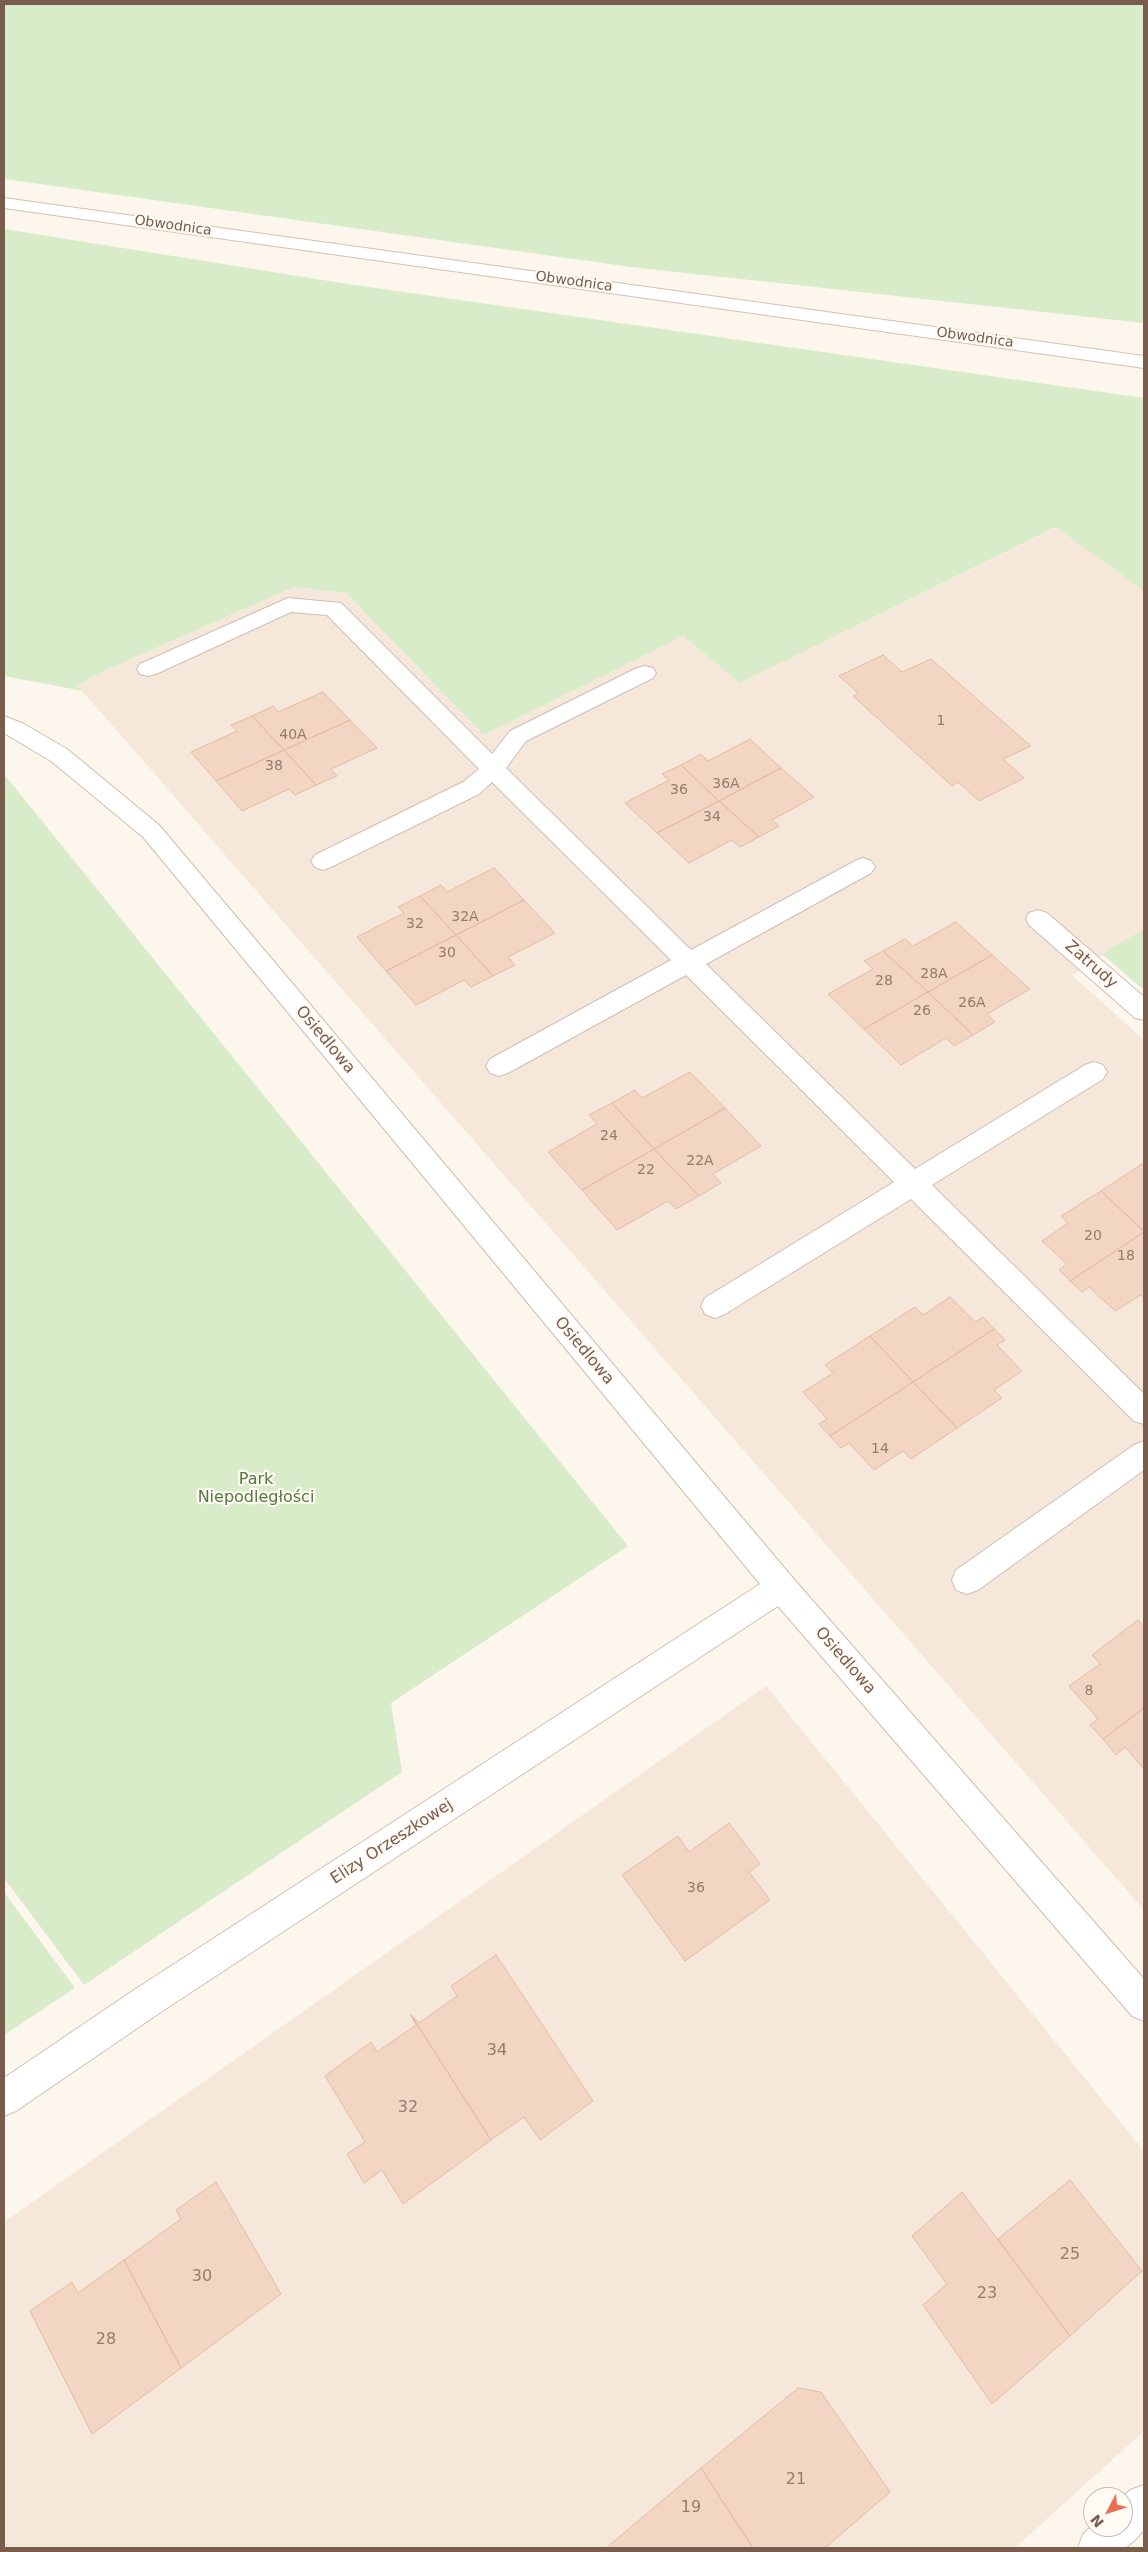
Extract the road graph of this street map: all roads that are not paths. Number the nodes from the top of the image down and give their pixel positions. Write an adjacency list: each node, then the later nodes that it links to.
1 (4, 203): 2 (street, Obwodnica)
2 (1144, 362)
3 (148, 669): 6 (street)
4 (645, 673): 6 (street)
5 (4, 724): 19 (street, Osiedlowa)
6 (493, 769): 7 (street); 10 (street)
7 (323, 862)
8 (863, 867): 10 (street)
9 (1038, 919): 11 (street, Zatrudy)
10 (689, 962): 12 (street); 14 (street)
11 (1144, 1011)
12 (499, 1066)
13 (1094, 1072): 14 (street)
14 (914, 1183): 15 (street); 16 (street)
15 (715, 1306)
16 (1144, 1412)
17 (1144, 1454): 18 (street)
18 (967, 1580)
19 (781, 1587): 20 (street, Osiedlowa); 21 (street, Elizy Orzeszkowej)
20 (1144, 2004)
21 (4, 2098)
22 (1144, 2504): 23 (street)
23 (1133, 2514)
24 (1109, 2537): 25 (street)
25 (1097, 2548)

